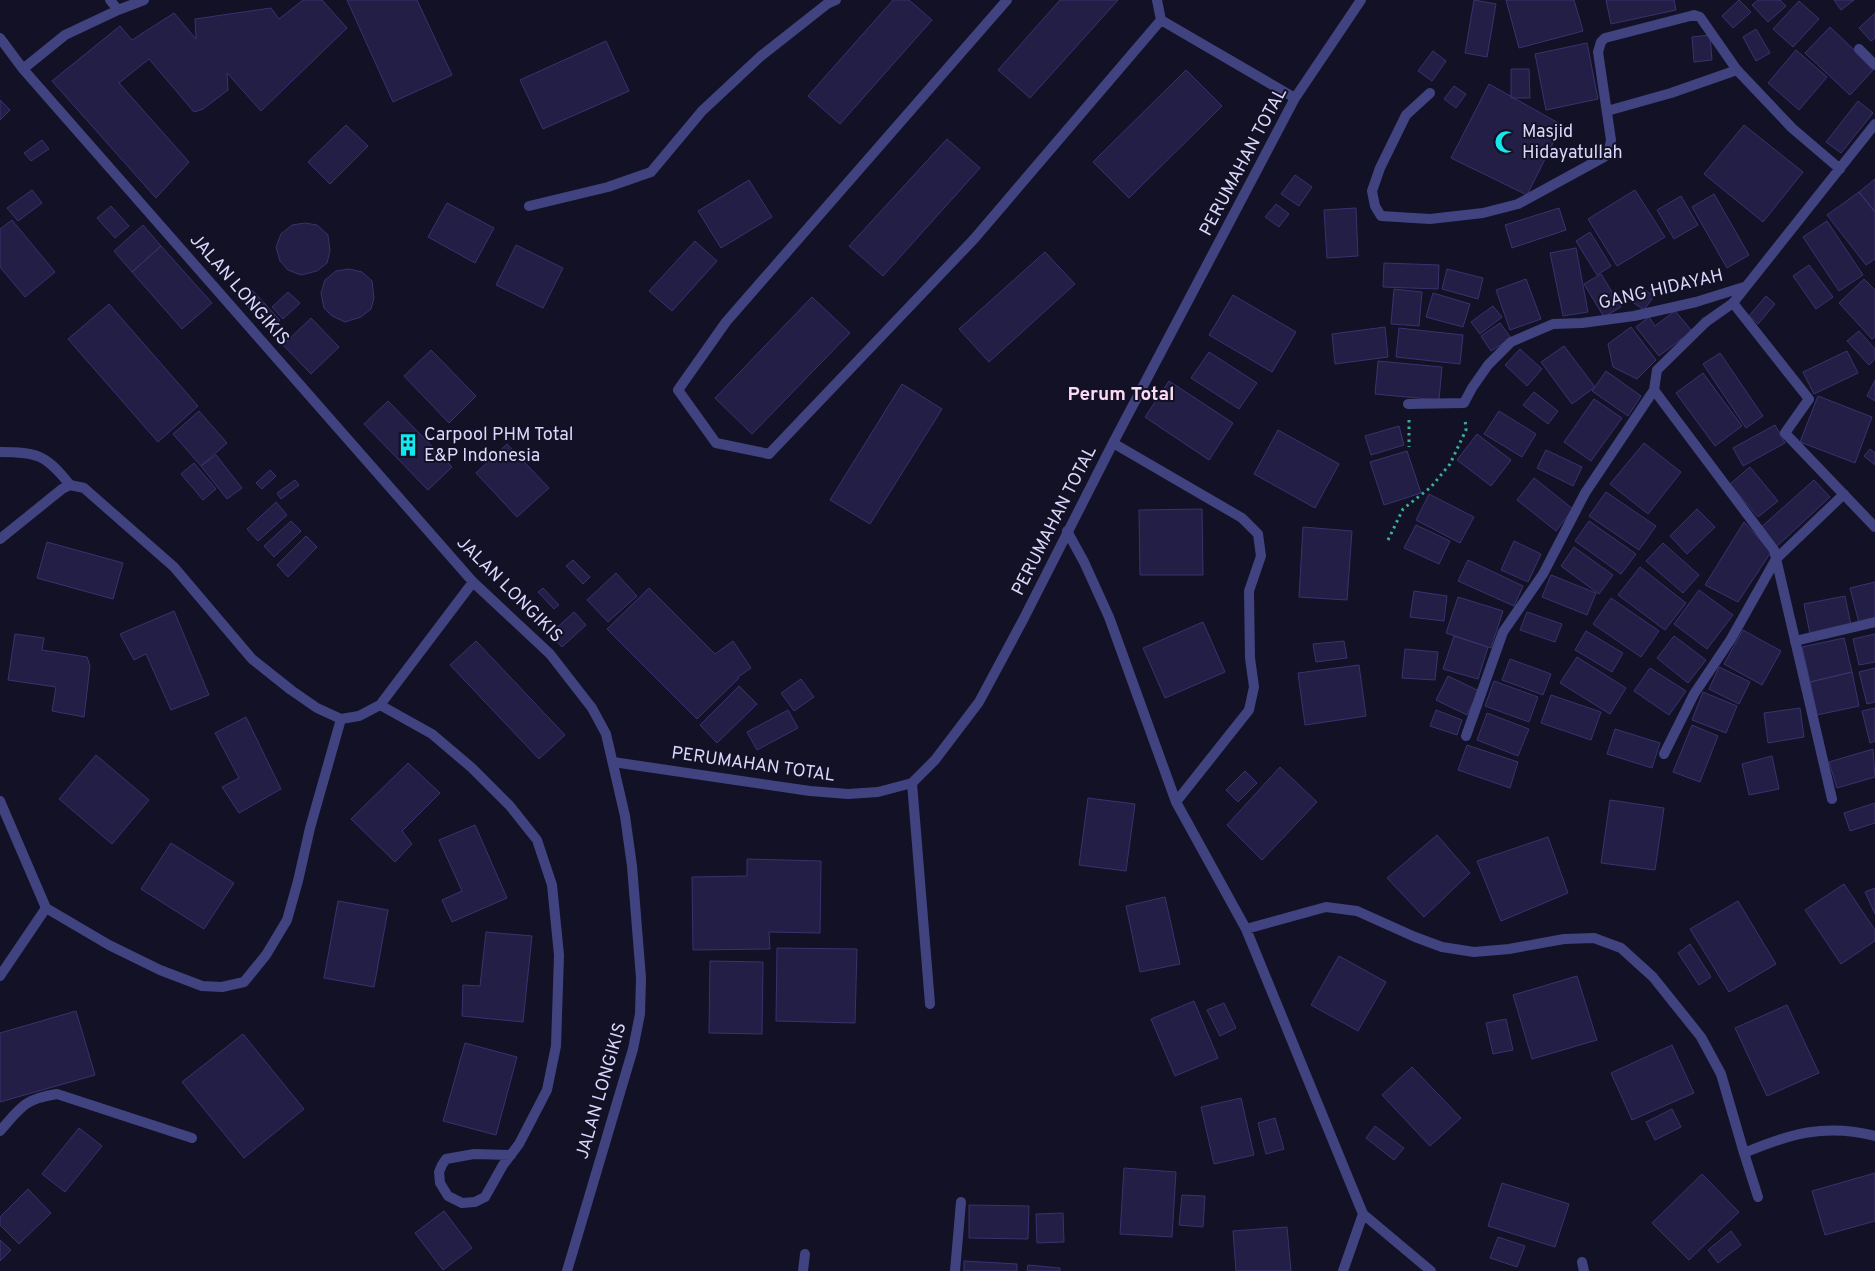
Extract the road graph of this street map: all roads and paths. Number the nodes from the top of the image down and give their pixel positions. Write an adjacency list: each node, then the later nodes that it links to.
1 (110, 0): 7 (street)
2 (144, 0): 7 (street)
3 (836, 0): 19 (street)
4 (1007, 0): 8 (street)
5 (1157, 0): 8 (street)
6 (1361, 0): 15 (street, PERUMAHAN TOTAL)
7 (118, 10): 12 (street)
8 (1161, 20): 15 (street)
9 (0, 38): 12 (street, JALAN LONGIKIS)
10 (1859, 49): 11 (street)
11 (1875, 65)
12 (22, 69): 35 (street, JALAN LONGIKIS)
13 (1737, 70): 16 (street); 16 (street); 18 (street)
14 (1430, 93): 16 (street)
15 (1295, 98): 25 (street, PERUMAHAN TOTAL)
16 (1606, 111)
17 (1875, 124): 18 (street)
18 (1840, 169): 20 (street)
19 (529, 206)
20 (1744, 287): 21 (street); 23 (street, GANG HIDAYAH)
21 (1733, 303): 22 (street); 29 (street)
22 (1654, 390): 34 (street); 40 (street)
23 (1464, 403): 24 (street); 33 (path)
24 (1408, 404): 26 (path)
25 (1113, 443): 31 (street, PERUMAHAN TOTAL); 46 (street)
26 (1409, 447)
27 (0, 452): 28 (street)
28 (70, 485): 32 (street); 39 (street)
29 (1844, 494): 30 (street); 34 (street)
30 (1875, 526)
31 (1067, 531): 43 (street, PERUMAHAN TOTAL); 46 (street)
32 (0, 539)
33 (1388, 540)
34 (1776, 559): 37 (street); 41 (street)
35 (473, 582): 38 (street); 42 (street, JALAN LONGIKIS)
36 (1875, 622): 37 (street)
37 (1795, 641): 44 (street)
38 (380, 705): 39 (street); 55 (street)
39 (341, 719): 47 (street)
40 (1466, 736)
41 (1664, 754)
42 (613, 762): 43 (street, PERUMAHAN TOTAL); 60 (street, JALAN LONGIKIS)
43 (912, 783): 50 (street)
44 (1832, 799)
45 (0, 801): 47 (street)
46 (1176, 802): 48 (street)
47 (46, 908): 49 (street)
48 (1246, 930): 54 (street); 58 (street)
49 (0, 976)
50 (930, 1004)
51 (0, 1131): 53 (street)
52 (1875, 1136): 54 (street)
53 (192, 1138)
54 (1744, 1153): 56 (street)
55 (511, 1154): 55 (street)
56 (1758, 1197)
57 (962, 1202): 64 (street)
58 (1363, 1214): 65 (street); 66 (street)
59 (805, 1254): 63 (street)
60 (570, 1256): 61 (street); 62 (street, JALAN LONGIKIS)
61 (560, 1271)
62 (567, 1271)
63 (803, 1271)
64 (955, 1271)
65 (1343, 1271)
66 (1430, 1271)

